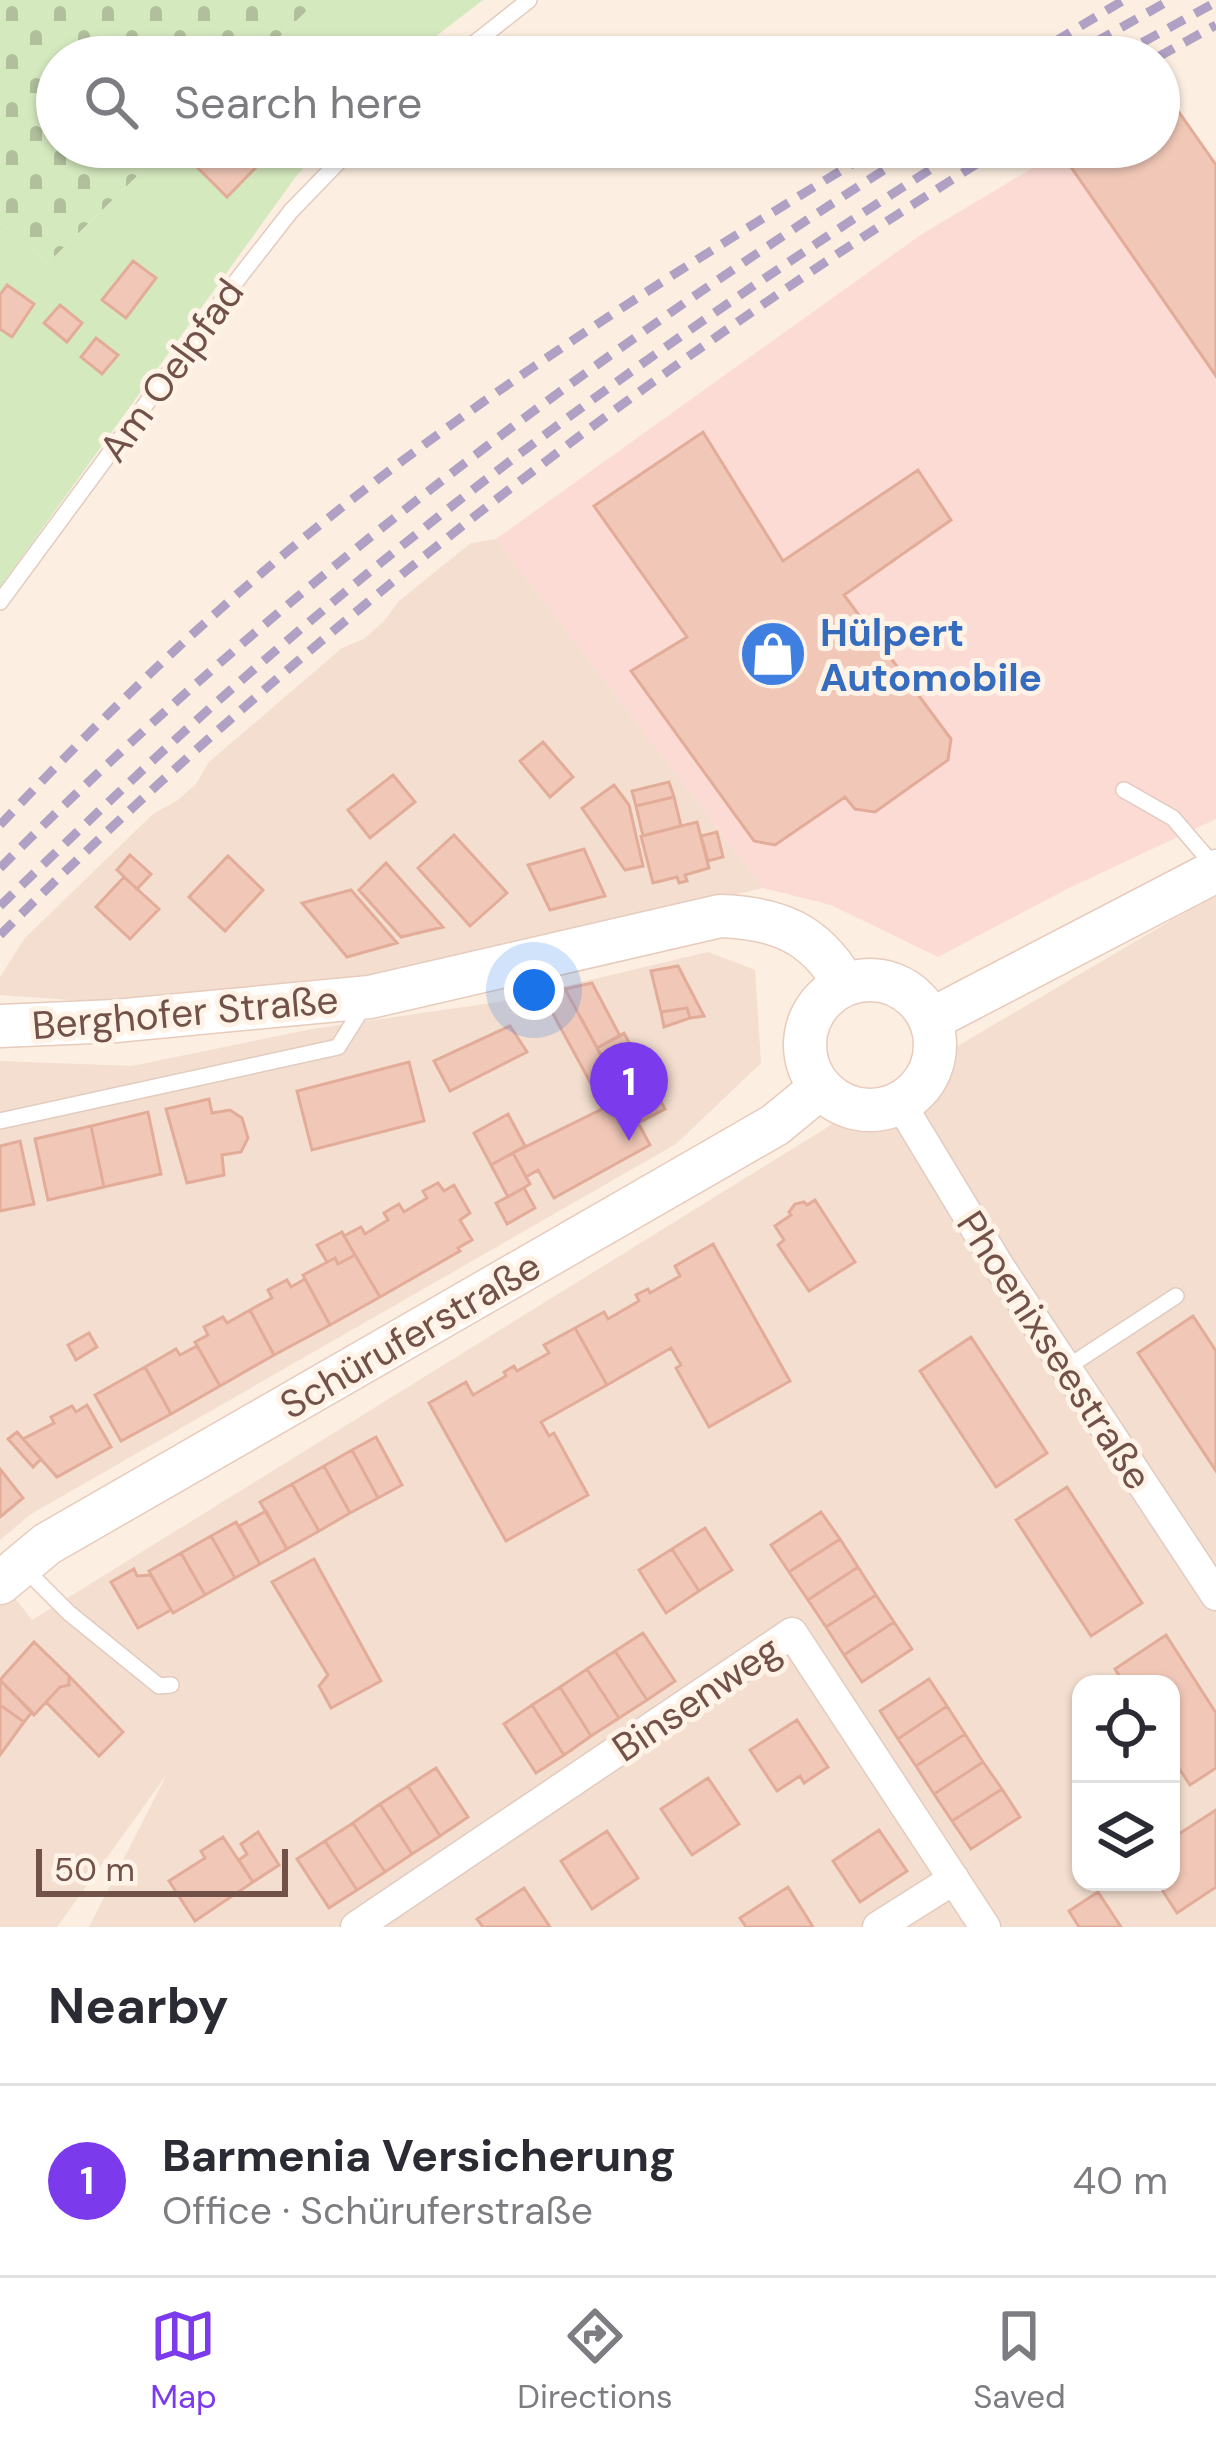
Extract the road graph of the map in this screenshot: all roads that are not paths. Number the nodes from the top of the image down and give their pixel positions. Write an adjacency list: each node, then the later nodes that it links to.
1 (529, 0): 2 (lane)
2 (484, 36)
3 (329, 168): 4 (lane, Am Oelpfad)
4 (0, 602)
5 (1124, 790): 6 (lane)
6 (1216, 870): 9 (main road)
7 (844, 983): 8 (main road, Berghofer Straße); 9 (main road); 11 (main road)
8 (370, 997): 10 (main road, Berghofer Straße); 13 (lane, Berghofer Straße)
9 (930, 1020): 12 (main road)
10 (0, 1026)
11 (820, 1088): 12 (main road); 16 (main road, Schüruferstraße)
12 (900, 1103): 15 (street, Phoenixseestraße)
13 (0, 1121)
14 (1176, 1296): 15 (lane)
15 (1066, 1368): 17 (street, Phoenixseestraße)
16 (10, 1574): 18 (lane)
17 (1216, 1595)
18 (171, 1685)
19 (954, 1879): 20 (street, Binsenweg); 21 (street); 22 (street, Binsenweg)
20 (356, 1927)
21 (878, 1927)
22 (986, 1927)

